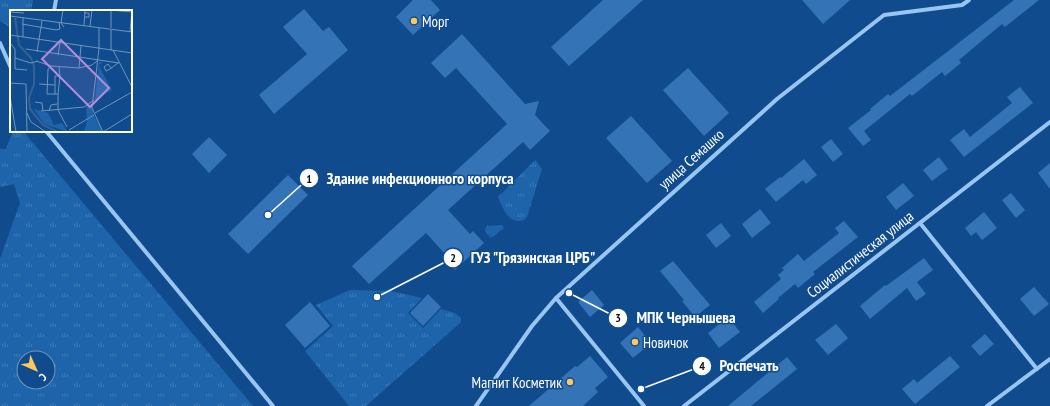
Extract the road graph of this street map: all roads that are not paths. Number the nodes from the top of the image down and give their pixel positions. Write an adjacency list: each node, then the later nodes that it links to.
1 (56, 0): 3 (street)
2 (969, 0): 9 (street, улица Семашко)
3 (54, 10)
4 (0, 43): 5 (street)
5 (10, 66)
6 (1050, 122): 8 (street, Социалистическая улица)
7 (47, 132): 12 (street)
8 (920, 223): 11 (street); 15 (street, Социалистическая улица)
9 (556, 298): 13 (street, улица Семашко); 14 (street)
10 (1050, 359): 11 (street)
11 (1037, 369): 16 (street)
12 (273, 406)
13 (476, 406)
14 (644, 406)
15 (684, 406)
16 (987, 406)

